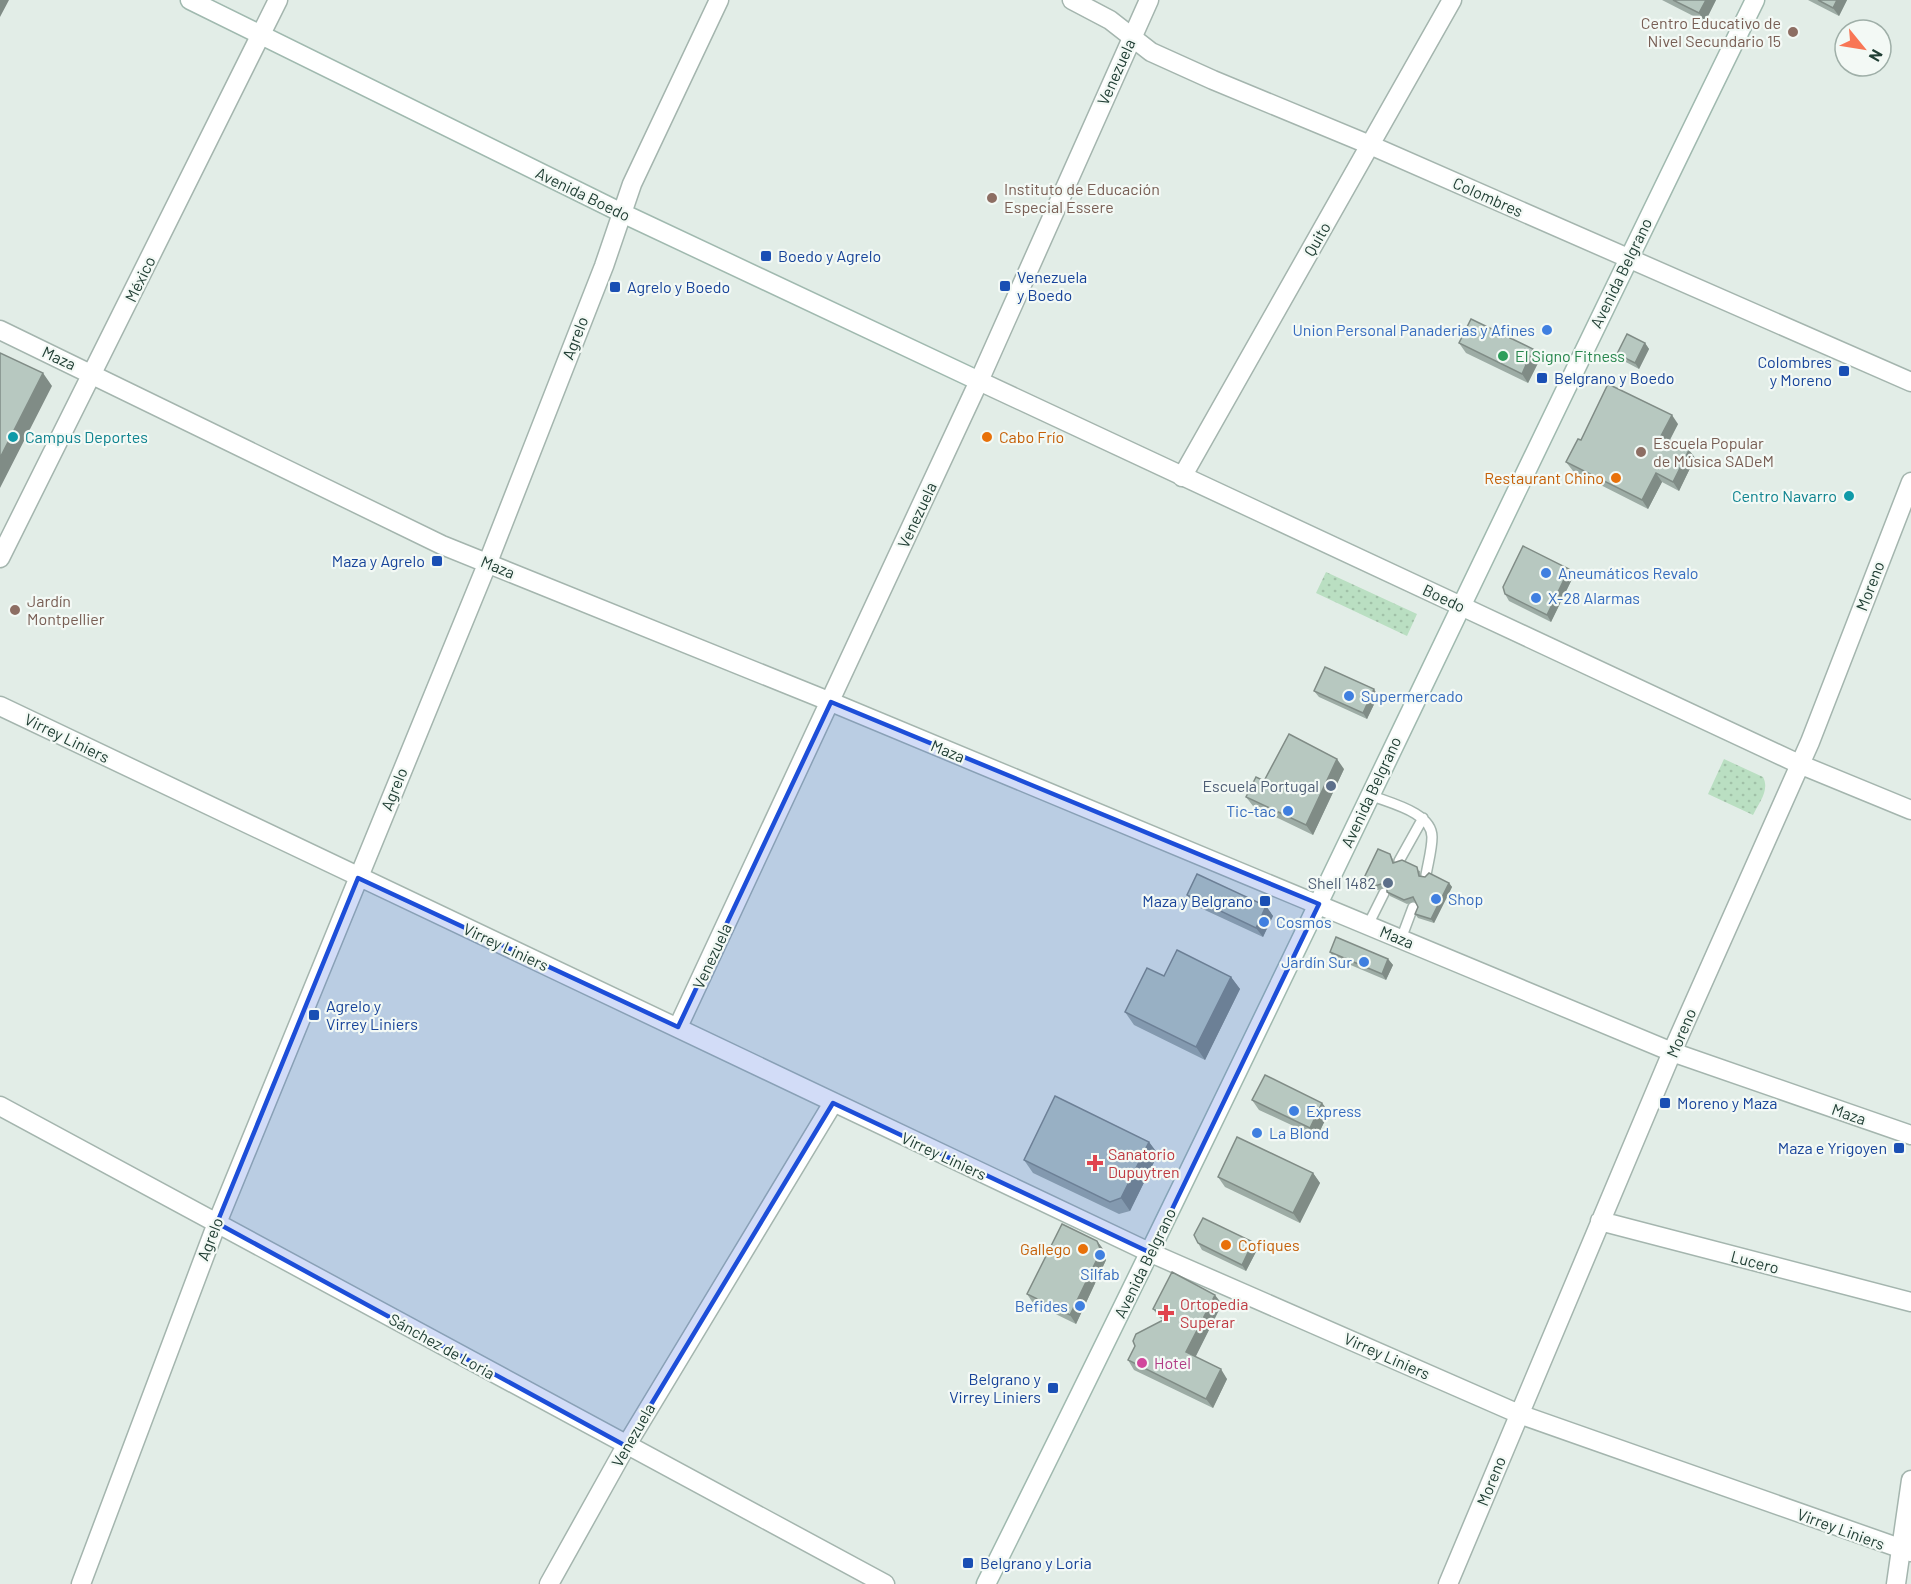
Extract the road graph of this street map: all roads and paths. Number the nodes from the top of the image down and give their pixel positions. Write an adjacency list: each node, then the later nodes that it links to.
1 (190, 0): 8 (street, Avenida Boedo)
2 (278, 0): 8 (street, México)
3 (719, 0): 11 (street, Agrelo)
4 (1072, 0): 9 (street, Colombres)
5 (1149, 0): 9 (street, Venezuela)
6 (1452, 0): 10 (street, Quito)
7 (1755, 0): 12 (street, Avenida Belgrano)
8 (260, 35): 11 (street, Avenida Boedo); 14 (street, México)
9 (1132, 35): 10 (street, Colombres); 15 (street, Venezuela)
10 (1371, 145): 12 (street, Colombres); 17 (street, Quito)
11 (622, 213): 15 (street, Avenida Boedo); 20 (street, Agrelo)
12 (1628, 258): 16 (street, Colombres); 21 (street, Avenida Belgrano)
13 (0, 330): 14 (street, Maza)
14 (93, 374): 19 (street, México); 20 (street, Maza)
15 (979, 381): 17 (street, Boedo); 22 (street, Venezuela)
16 (1911, 382)
17 (1182, 477): 21 (street, Boedo)
18 (1911, 482): 24 (street, Moreno)
19 (0, 558)
20 (488, 562): 22 (street, Maza); 30 (street, Agrelo)
21 (1461, 606): 24 (street, Boedo); 25 (street, Avenida Belgrano)
22 (831, 702): 32 (street, Maza); 36 (street, Venezuela)
23 (0, 706): 30 (street, Virrey Liniers)
24 (1799, 764): 26 (street, Boedo); 37 (street, Moreno)
25 (1370, 795): 27 (lane); 32 (street, Avenida Belgrano)
26 (1911, 810)
27 (1423, 818): 28 (lane); 29 (lane)
28 (1399, 861)
29 (1426, 874)
30 (358, 878): 36 (street, Virrey Liniers); 42 (street, Agrelo)
31 (1384, 893): 34 (lane)
32 (1319, 904): 34 (street, Maza); 43 (street, Avenida Belgrano)
33 (1413, 908): 35 (lane)
34 (1368, 925): 35 (street, Maza)
35 (1401, 939): 37 (street, Maza)
36 (678, 1027): 38 (street, Virrey Liniers)
37 (1672, 1052): 40 (street, Maza); 41 (street, Moreno)
38 (833, 1103): 43 (street, Virrey Liniers); 46 (street, Venezuela)
39 (0, 1106): 42 (street, Sánchez de Loria)
40 (1911, 1135)
41 (1600, 1221): 44 (street, Lucero); 45 (street, Moreno)
42 (217, 1223): 46 (street, Sánchez de Loria); 49 (street, Agrelo)
43 (1151, 1253): 45 (street, Virrey Liniers); 52 (street, Avenida Belgrano)
44 (1911, 1302)
45 (1519, 1414): 48 (street, Virrey Liniers); 53 (street, Moreno)
46 (626, 1446): 50 (street, Venezuela); 51 (street, Sánchez de Loria)
47 (1911, 1480): 48 (street)
48 (1906, 1551): 54 (street)
49 (81, 1584)
50 (549, 1584)
51 (885, 1584)
52 (986, 1584)
53 (1448, 1584)
54 (1896, 1584)

